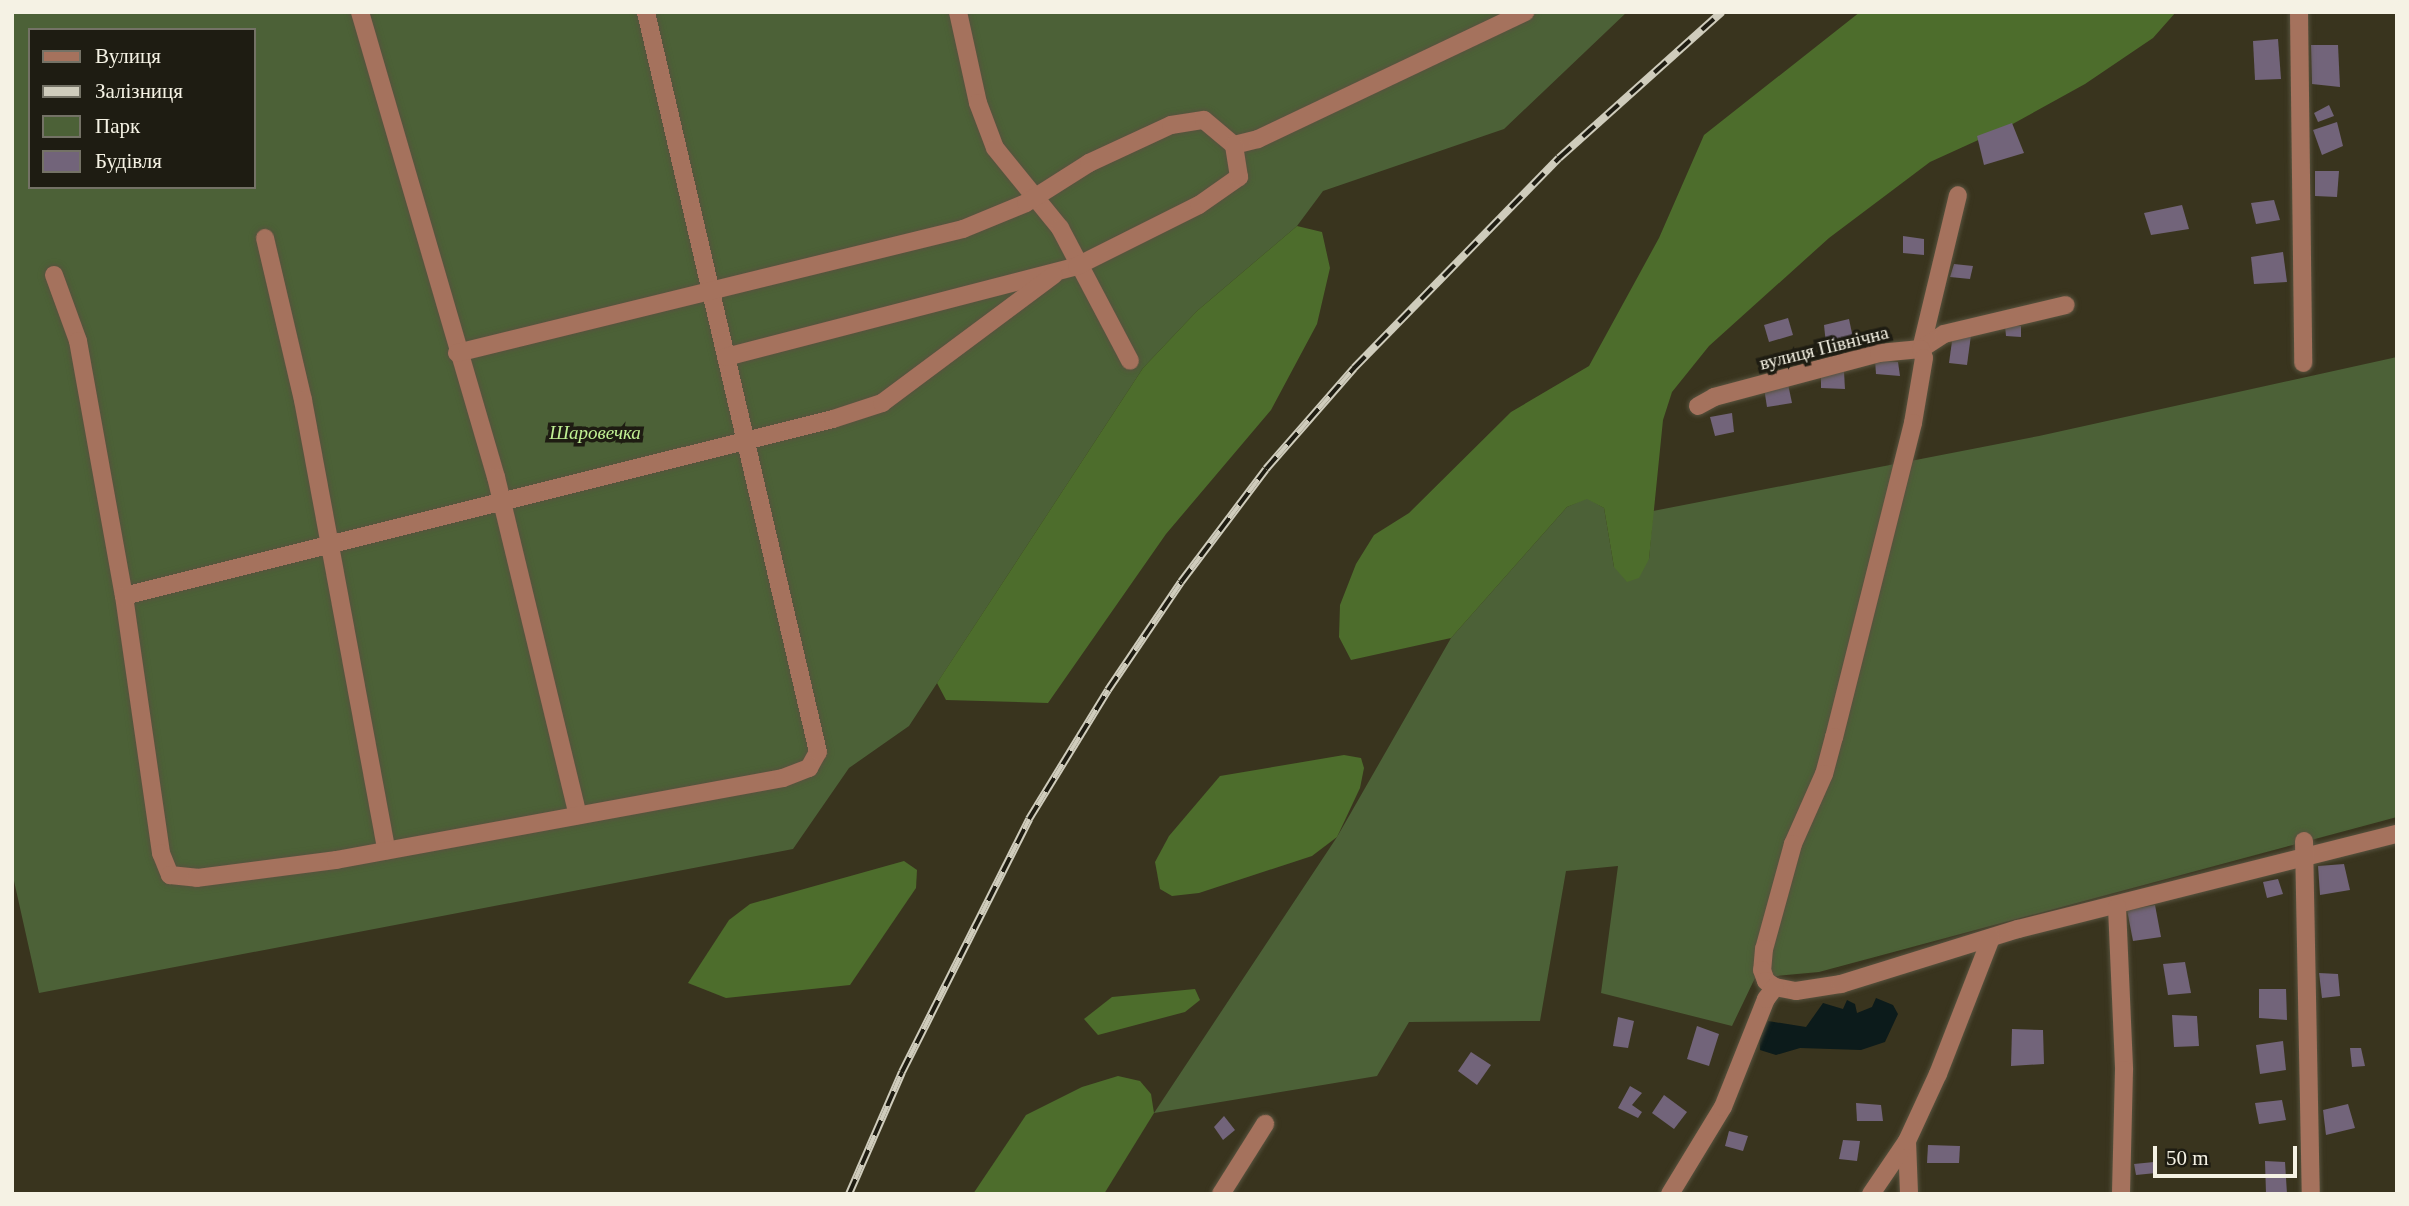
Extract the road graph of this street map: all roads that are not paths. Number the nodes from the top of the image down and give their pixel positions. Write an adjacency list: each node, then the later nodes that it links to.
1 (360, 12): 16 (street)
2 (646, 12): 13 (street)
3 (958, 12): 8 (street)
4 (1525, 12): 6 (street)
5 (2299, 12): 19 (street)
6 (1234, 145): 8 (street); 10 (street)
7 (1958, 195): 15 (street)
8 (1036, 197): 10 (street); 13 (street)
9 (265, 238): 23 (street)
10 (1077, 266): 12 (street); 18 (street)
11 (54, 275): 24 (street)
12 (1054, 275): 17 (street); 21 (street)
13 (711, 294): 16 (street); 17 (street)
14 (2066, 305): 15 (street)
15 (1921, 349): 20 (street, вулиця Північна); 31 (street)
16 (457, 353): 22 (street)
17 (726, 356): 21 (street)
18 (1130, 361)
19 (2303, 363)
20 (1698, 406)
21 (745, 438): 22 (street); 25 (street)
22 (501, 500): 23 (street); 25 (street)
23 (329, 543): 24 (street); 28 (street)
24 (124, 596): 28 (street)
25 (578, 815): 28 (street)
26 (2397, 834): 27 (street)
27 (2303, 848): 29 (street); 39 (street)
28 (386, 850)
29 (2117, 908): 30 (street); 38 (street)
30 (1991, 938): 31 (street); 33 (street)
31 (1775, 987): 35 (street)
32 (1265, 1124): 34 (street)
33 (1906, 1141): 36 (street); 37 (street)
34 (1221, 1194)
35 (1670, 1194)
36 (1871, 1194)
37 (1909, 1194)
38 (2121, 1194)
39 (2311, 1194)

